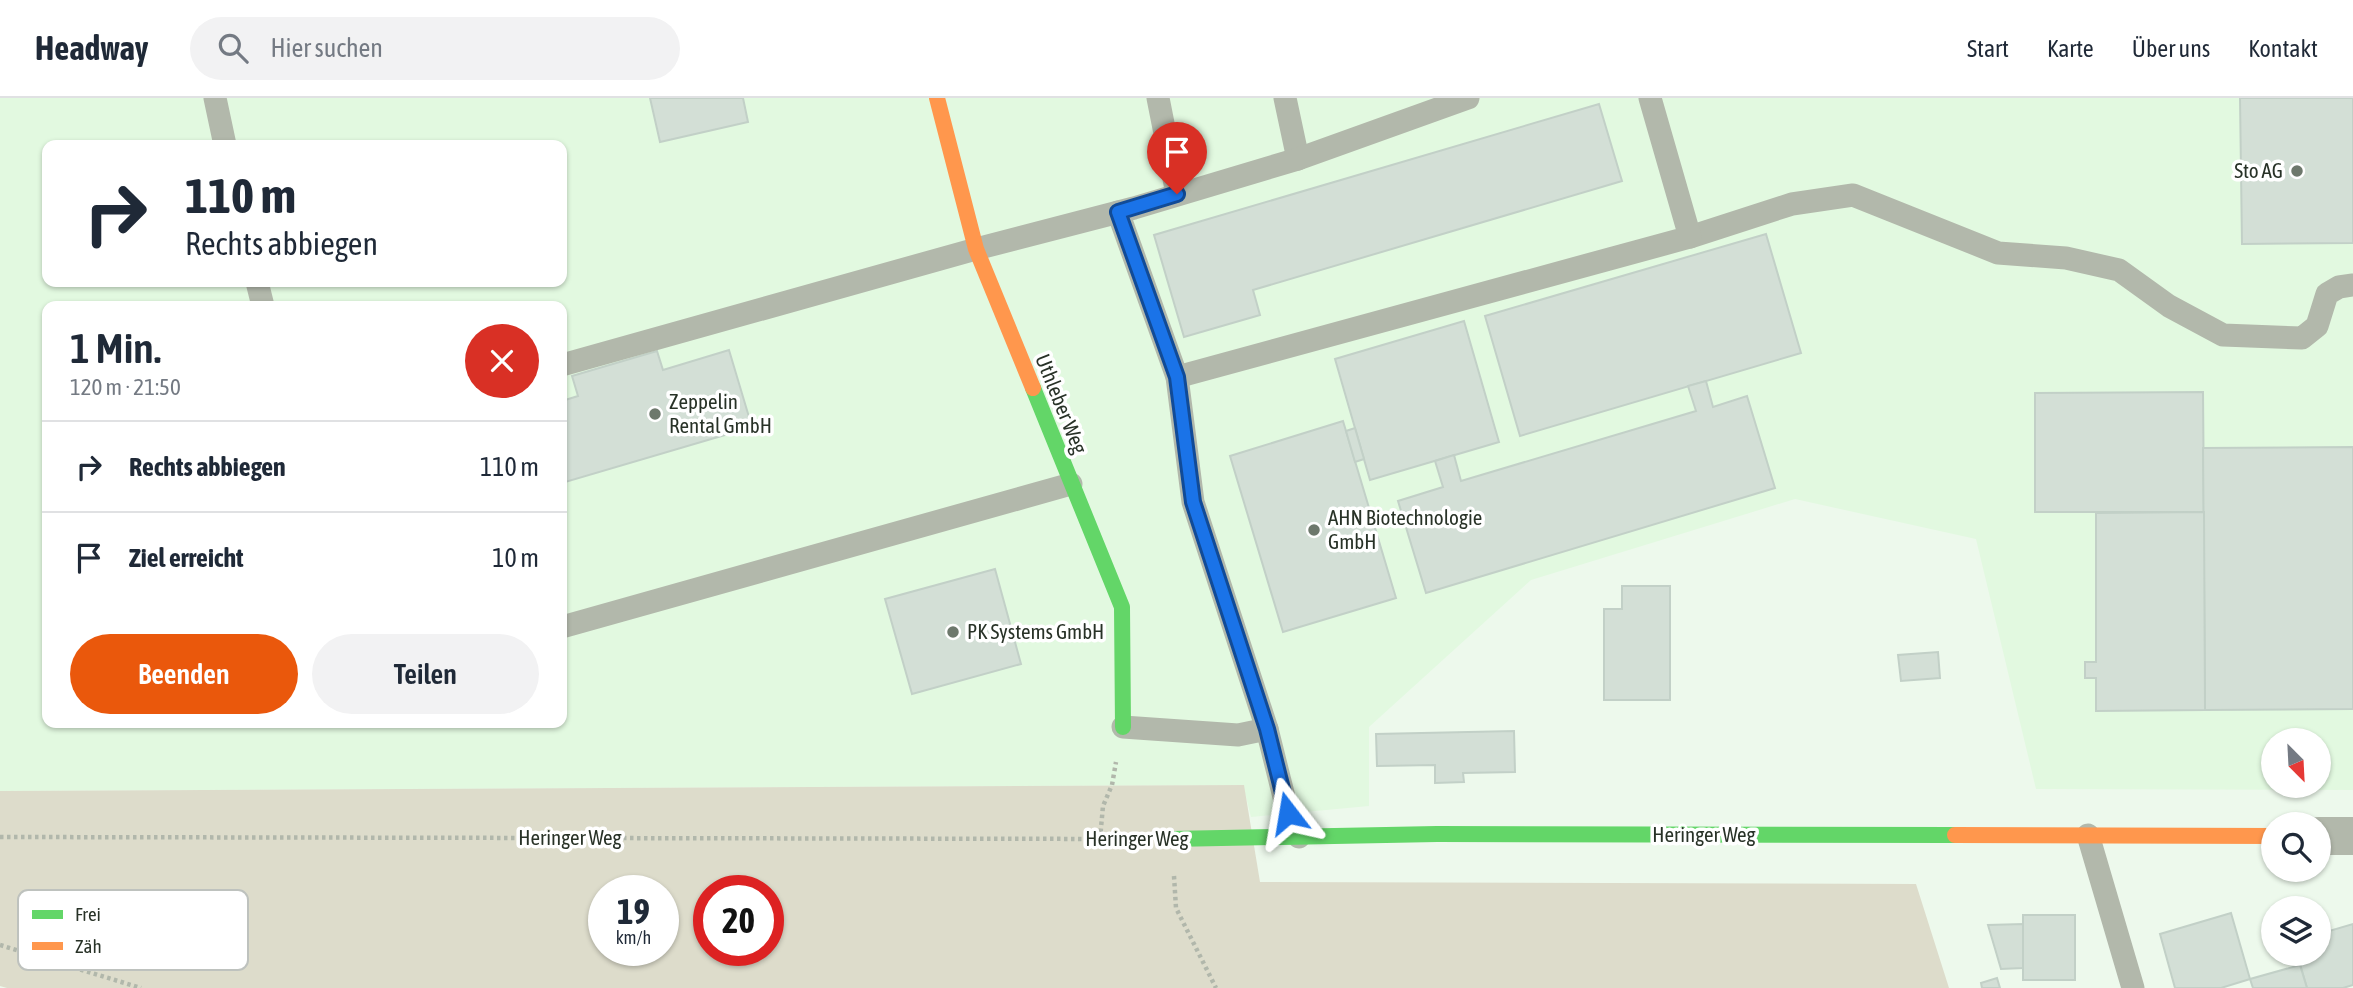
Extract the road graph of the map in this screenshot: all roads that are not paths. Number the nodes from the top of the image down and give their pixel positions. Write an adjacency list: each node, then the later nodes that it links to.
1 (215, 98): 7 (lane)
2 (937, 98): 12 (street, Uthleber Weg)
3 (1158, 98): 9 (lane)
4 (1285, 98): 8 (lane)
5 (1468, 98): 8 (lane)
6 (1650, 98): 11 (lane)
7 (224, 140)
8 (1297, 159): 9 (lane)
9 (1177, 194): 10 (lane)
10 (1118, 212): 12 (lane); 15 (lane)
11 (1690, 237): 13 (lane); 15 (lane)
12 (976, 249): 14 (lane); 16 (street, Uthleber Weg)
13 (2353, 285)
14 (567, 364)
15 (1177, 377): 19 (lane)
16 (1071, 484): 17 (lane); 18 (street, Uthleber Weg)
17 (567, 626)
18 (1122, 727): 19 (lane)
19 (1267, 729): 24 (lane)
20 (2088, 835): 21 (street, Heringer Weg); 24 (street, Heringer Weg); 26 (lane)
21 (2261, 836)
22 (2331, 836): 23 (street)
23 (2353, 836)
24 (1299, 837): 25 (street, Heringer Weg)
25 (1171, 839)
26 (2133, 988)

